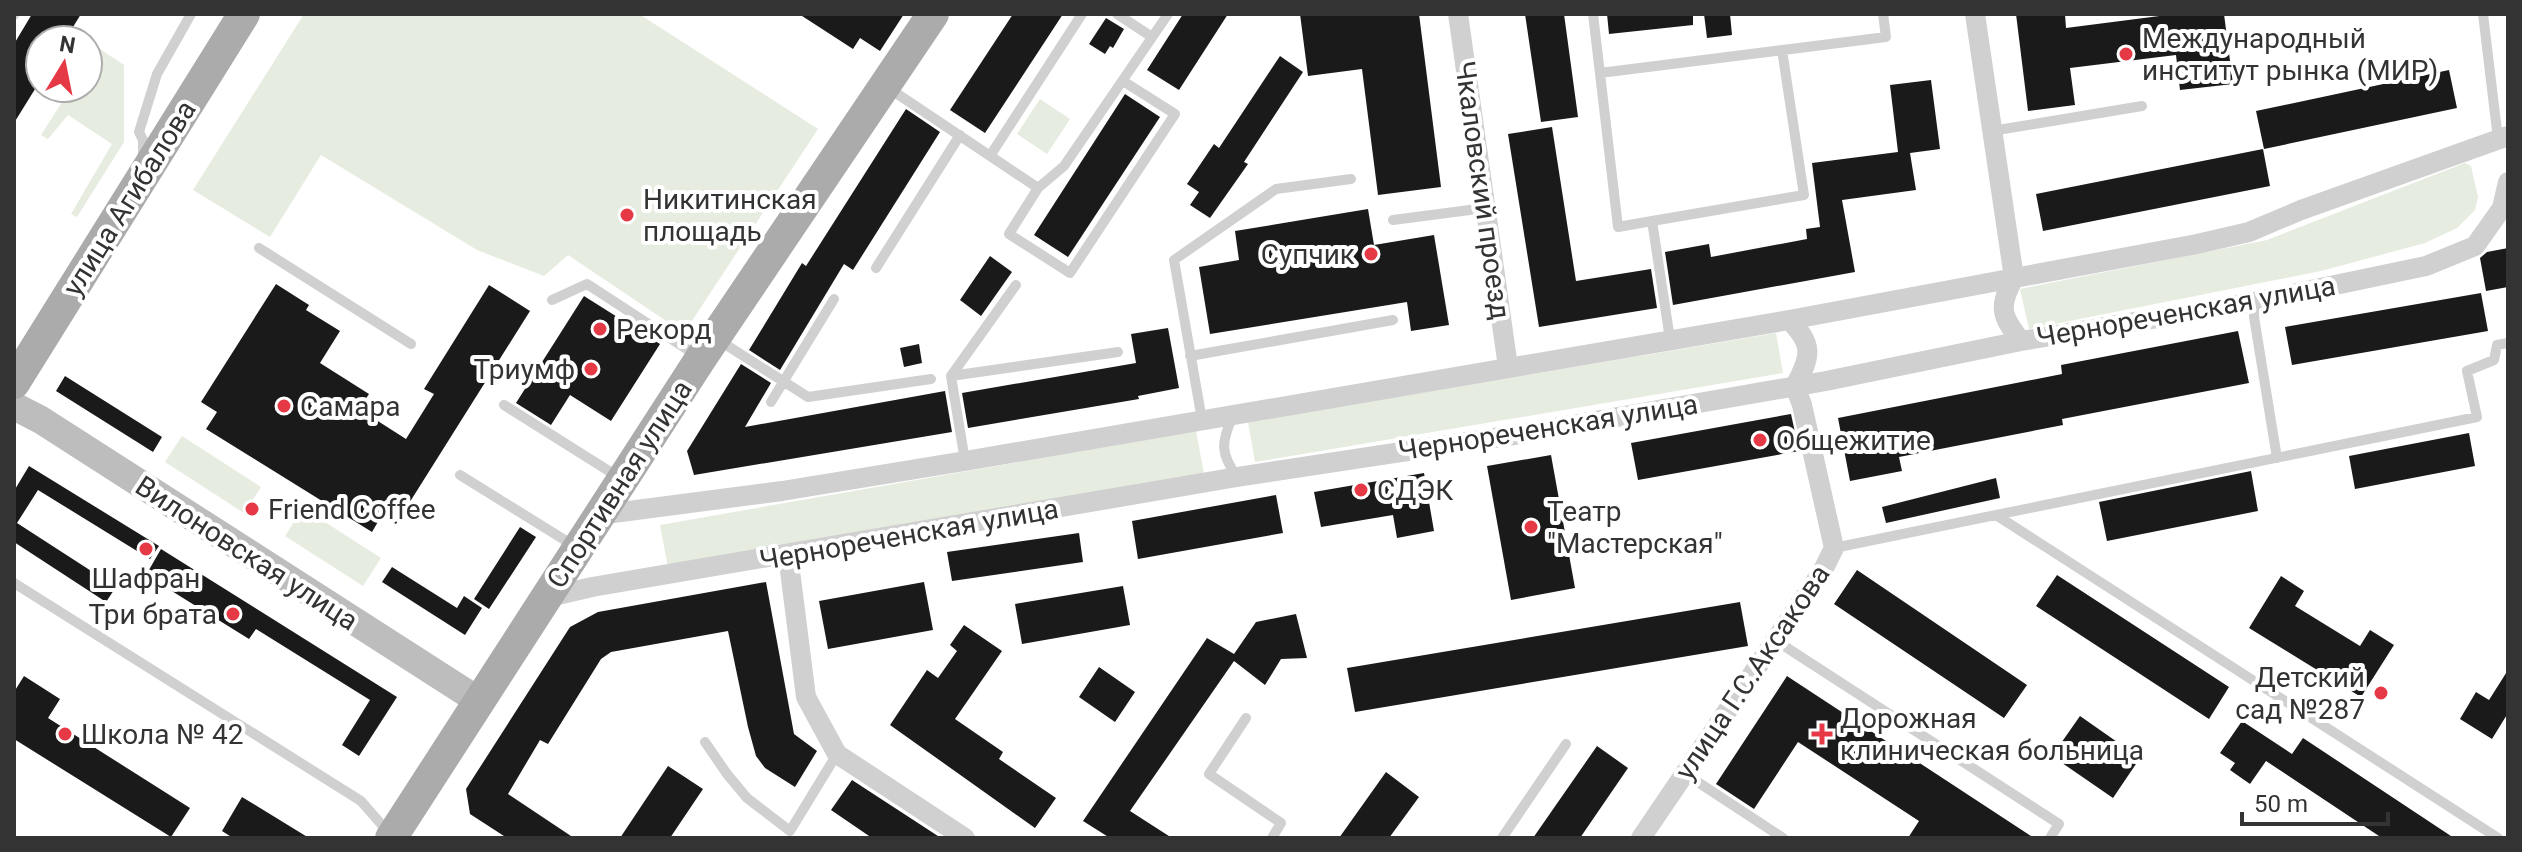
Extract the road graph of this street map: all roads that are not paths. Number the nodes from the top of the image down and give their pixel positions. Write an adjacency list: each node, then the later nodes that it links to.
1 (191, 14): 22 (lane)
2 (244, 14): 22 (main road, улица Агибалова)
3 (933, 14): 16 (main road, Спортивная улица)
4 (1082, 14): 21 (lane)
5 (1117, 14): 12 (lane)
6 (1168, 14): 12 (lane)
7 (1458, 14): 26 (street, Чкаловский проезд)
8 (1593, 14): 14 (lane)
9 (1883, 14): 13 (lane)
10 (1975, 14): 18 (street)
11 (2483, 14): 20 (lane)
12 (1152, 37): 15 (lane)
13 (1782, 50): 14 (lane); 28 (lane)
14 (1600, 73): 28 (lane)
15 (1123, 81): 25 (lane); 25 (lane)
16 (885, 85): 19 (lane); 42 (main road, Спортивная улица)
17 (2142, 106): 18 (lane)
18 (1992, 131): 31 (street)
19 (960, 135): 21 (lane); 30 (lane)
20 (2503, 138): 31 (street)
21 (990, 156): 25 (lane)
22 (144, 176): 49 (main road, улица Агибалова)
23 (1351, 179): 44 (lane)
24 (2508, 182): 35 (street, Чернореченская улица)
25 (1038, 188)
26 (1485, 208): 27 (lane); 45 (street, Чкаловский проезд)
27 (1393, 220)
28 (1652, 221): 38 (lane)
29 (259, 248): 41 (lane)
30 (876, 268)
31 (2014, 278): 37 (street); 39 (street)
32 (1016, 285): 46 (lane)
33 (834, 299): 48 (lane)
34 (552, 300): 42 (lane)
35 (2254, 302): 39 (street, Чернореченская улица); 56 (lane)
36 (1393, 320): 44 (lane)
37 (1789, 320): 38 (street); 50 (street)
38 (1670, 339): 45 (street)
39 (2021, 341): 50 (street, Чернореченская улица)
40 (2508, 343): 56 (lane)
41 (411, 344)
42 (708, 348): 48 (lane); 60 (main road, Спортивная улица)
43 (1118, 352): 46 (lane)
44 (1190, 356): 55 (lane)
45 (1508, 367): 54 (street)
46 (951, 376): 57 (lane)
47 (931, 379): 48 (lane)
48 (784, 381): 51 (lane)
49 (14, 383)
50 (1795, 386): 59 (street, Чернореченская улица); 64 (street, улица Г.С.Аксакова)
51 (771, 402)
52 (504, 405): 60 (lane)
53 (14, 406): 69 (main road, Вилоновская улица)
54 (1233, 415): 55 (street); 59 (lane)
55 (1202, 420): 57 (street)
56 (2277, 458): 62 (lane)
57 (965, 461): 61 (street)
58 (460, 475): 63 (lane)
59 (1237, 477): 65 (street, Чернореченская улица)
60 (621, 480): 61 (main road, Спортивная улица)
61 (598, 515): 63 (main road, Спортивная улица)
62 (1996, 515): 64 (lane); 82 (lane)
63 (577, 548): 67 (main road, Спортивная улица)
64 (1834, 548): 68 (street, улица Г.С.Аксакова)
65 (788, 555): 67 (street, Чернореченская улица); 73 (street)
66 (14, 583): 76 (lane)
67 (545, 598): 69 (main road, Спортивная улица)
68 (1775, 640): 74 (street, улица Г.С.Аксакова); 81 (lane)
69 (479, 701): 76 (main road, Спортивная улица)
70 (1246, 718): 78 (lane)
71 (705, 742): 73 (lane)
72 (1566, 744): 79 (lane)
73 (837, 754): 77 (street)
74 (1684, 773): 75 (street, улица Г.С.Аксакова); 80 (lane)
75 (1647, 835)
76 (392, 837)
77 (965, 838)
78 (1272, 838)
79 (1502, 838)
80 (1783, 838)
81 (2050, 838)
82 (2498, 838)

